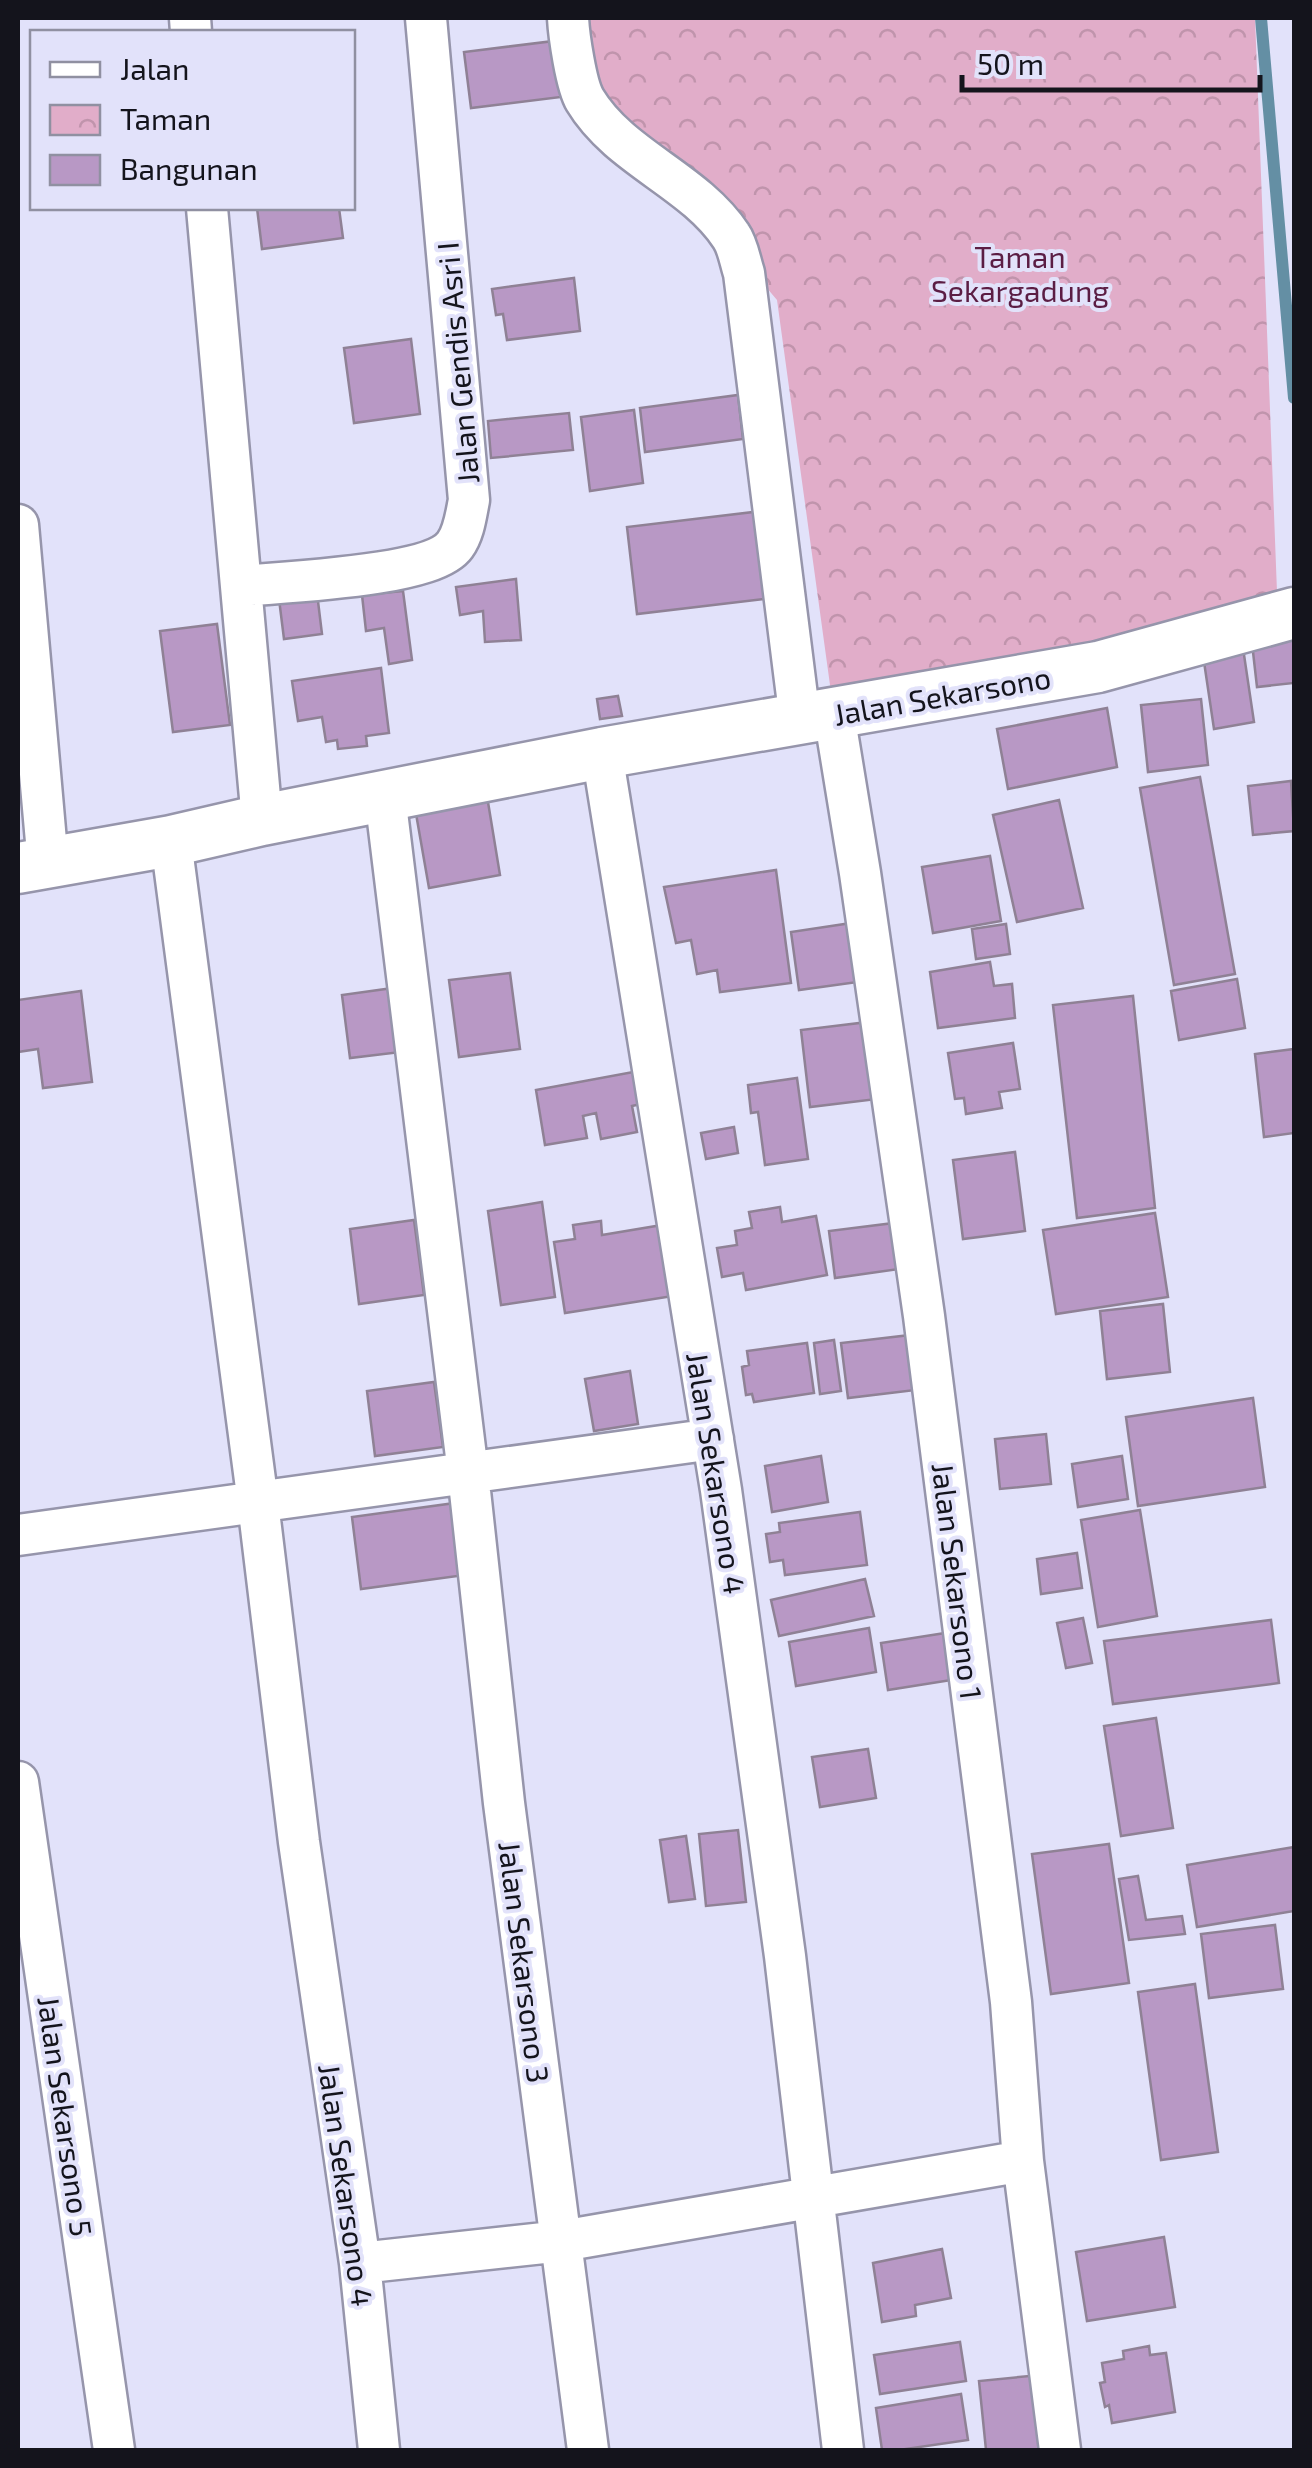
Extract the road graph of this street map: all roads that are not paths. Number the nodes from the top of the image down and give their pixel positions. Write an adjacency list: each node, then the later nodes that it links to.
1 (426, 18): 5 (street, Jalan Gendis Asri I)
2 (568, 18): 7 (street, Jalan Sekarsono 1)
3 (207, 210): 5 (street)
4 (18, 525): 12 (street)
5 (241, 586): 10 (street)
6 (1286, 616): 7 (street, Jalan Sekarsono)
7 (817, 717): 8 (street, Jalan Sekarsono); 18 (street, Jalan Sekarsono 1)
8 (602, 753): 9 (street, Jalan Sekarsono); 13 (street, Jalan Sekarsono 4)
9 (385, 796): 10 (street, Jalan Sekarsono); 14 (street, Jalan Sekarsono 3)
10 (262, 820): 11 (street, Jalan Sekarsono)
11 (170, 841): 12 (street, Jalan Sekarsono); 15 (street, Jalan Sekarsono 4)
12 (32, 866)
13 (712, 1440): 14 (street); 19 (street, Jalan Sekarsono 4)
14 (468, 1474): 15 (street); 20 (street, Jalan Sekarsono 3)
15 (258, 1503): 16 (street); 21 (street, Jalan Sekarsono 4)
16 (18, 1535)
17 (18, 1782): 22 (street, Jalan Sekarsono 5)
18 (1023, 2162): 19 (street); 26 (street, Jalan Sekarsono 1)
19 (813, 2196): 20 (street); 25 (street, Jalan Sekarsono 4)
20 (562, 2241): 21 (street); 24 (street, Jalan Sekarsono 3)
21 (360, 2263): 23 (street, Jalan Sekarsono 4)
22 (114, 2450)
23 (379, 2450)
24 (588, 2450)
25 (843, 2450)
26 (1060, 2450)

